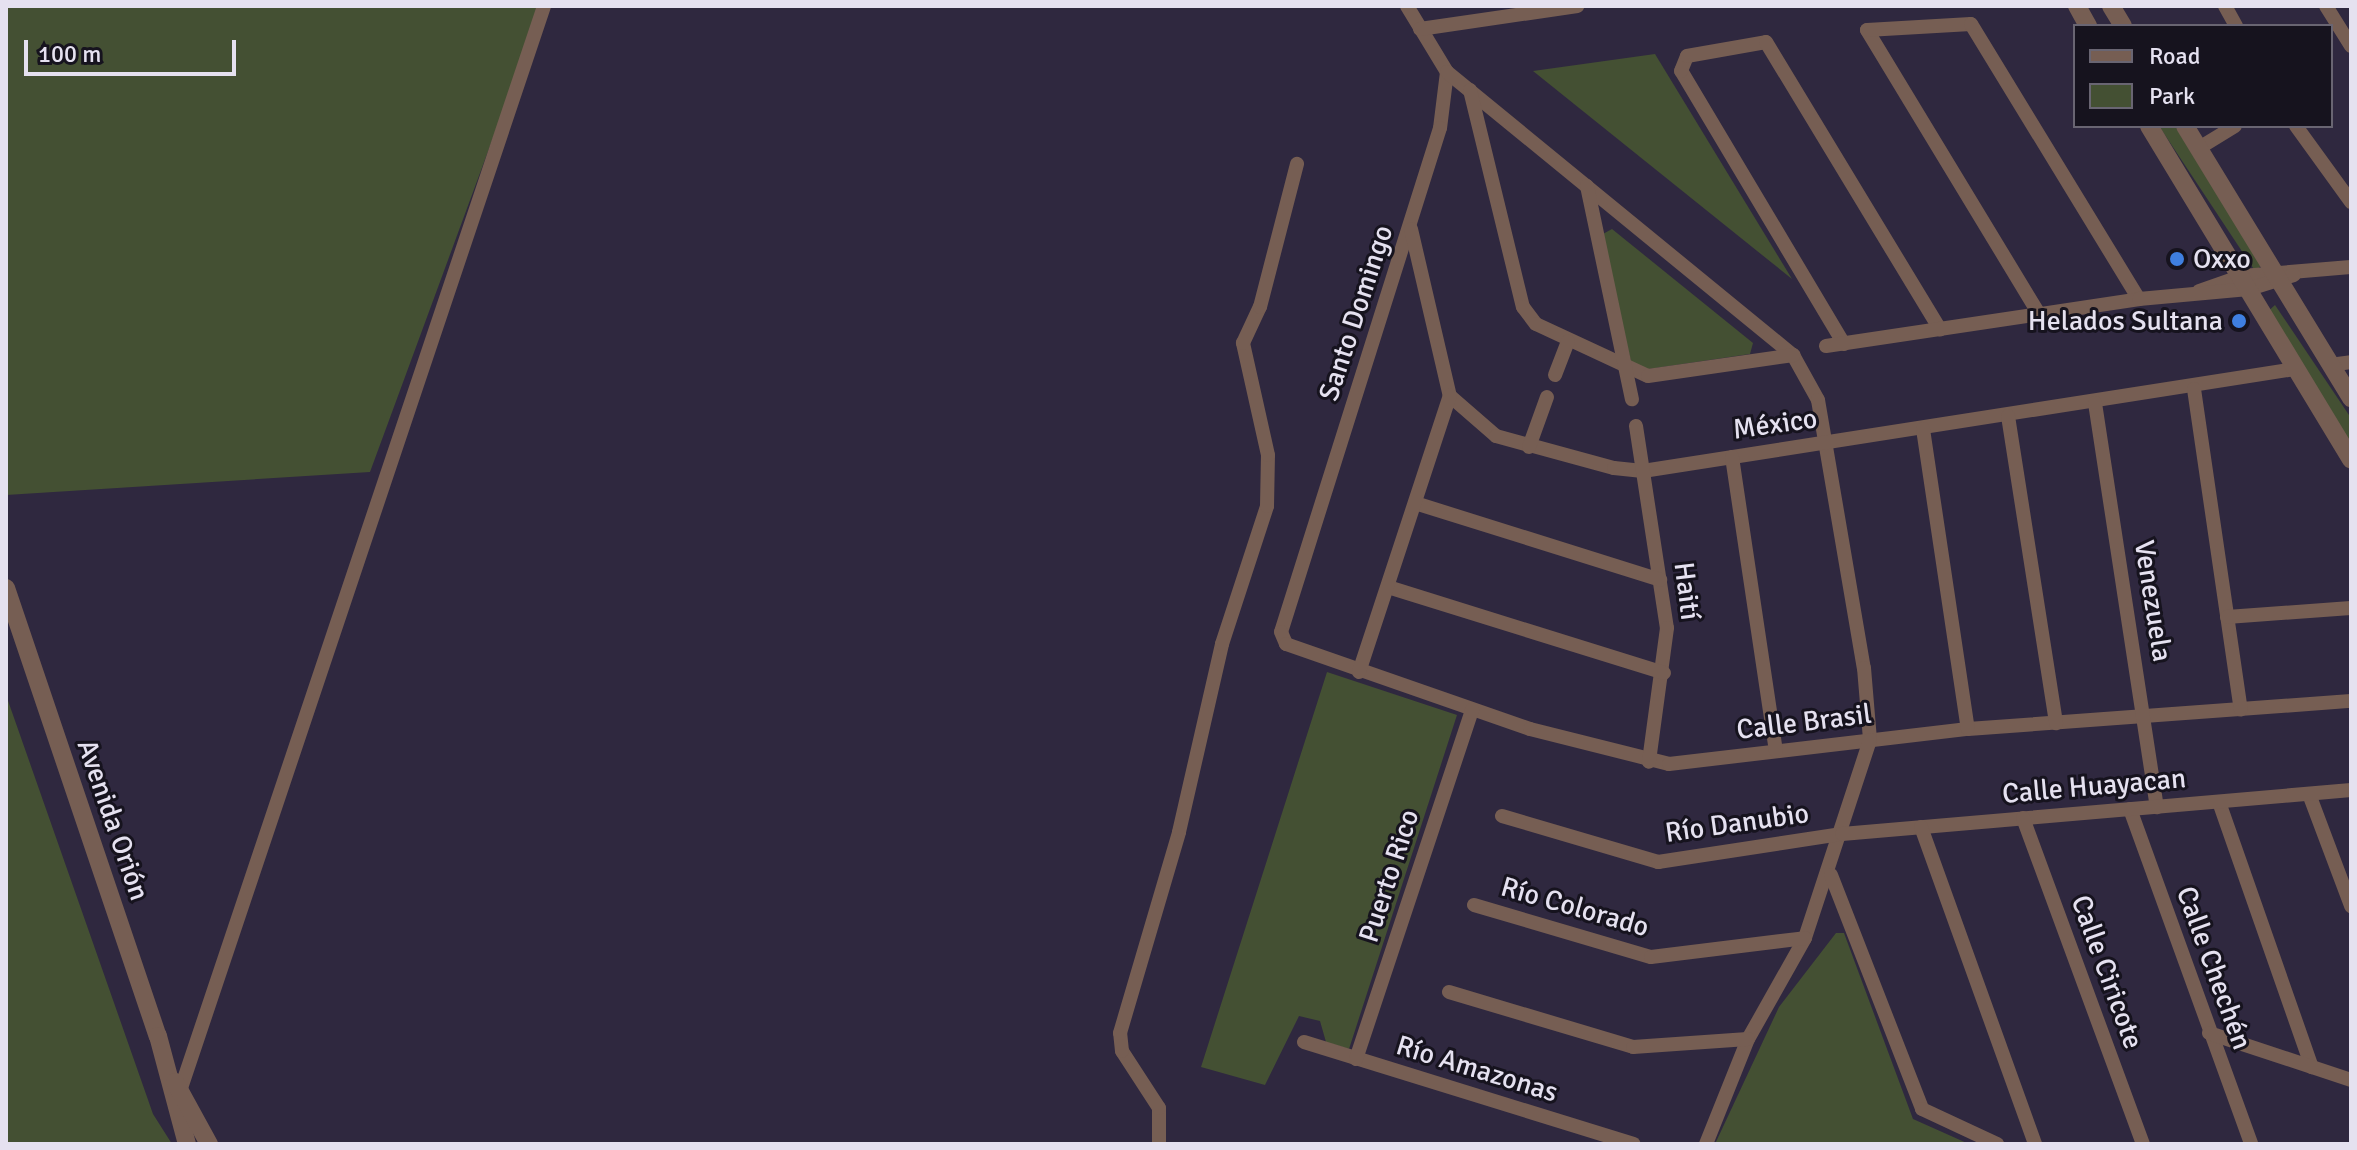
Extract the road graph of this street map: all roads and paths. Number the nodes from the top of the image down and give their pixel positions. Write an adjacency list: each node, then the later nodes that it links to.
1 (544, 6): 91 (street)
2 (1407, 6): 11 (street)
3 (1577, 6): 11 (street)
4 (2077, 6): 8 (street)
5 (2111, 6): 9 (street)
6 (2225, 6): 10 (street)
7 (2326, 6): 12 (street)
8 (2087, 24)
9 (2122, 24)
10 (2235, 24)
11 (1420, 29): 13 (street)
12 (2351, 46)
13 (1447, 72): 14 (street); 23 (street, Santo Domingo)
14 (1470, 90): 21 (street); 30 (street)
15 (2150, 128): 26 (street)
16 (2186, 128): 19 (street)
17 (2232, 128): 19 (street)
18 (2297, 128): 22 (street)
19 (2199, 148): 25 (street)
20 (1297, 164): 95 (street)
21 (1587, 186): 33 (street); 37 (street)
22 (2350, 202)
23 (1410, 228): 40 (street); 59 (street, Santo Domingo)
24 (2351, 267): 25 (street)
25 (2281, 277): 26 (street); 35 (street)
26 (2246, 283): 27 (street); 36 (street)
27 (2139, 299): 28 (street); 28 (street)
28 (2039, 314): 29 (street)
29 (1940, 329): 31 (street); 31 (street)
30 (1568, 341): 37 (street); 38 (street)
31 (1844, 344): 32 (street)
32 (1826, 346)
33 (1793, 355): 37 (street); 48 (street)
34 (2351, 362): 35 (street)
35 (2330, 365): 42 (street)
36 (2294, 369): 39 (street, México); 51 (street)
37 (1627, 371): 43 (street)
38 (1555, 375)
39 (2194, 389): 44 (street, México); 58 (street)
40 (1450, 396): 49 (street, México); 53 (street)
41 (1547, 397): 49 (street)
42 (2351, 398)
43 (1632, 399)
44 (2095, 403): 45 (street, México); 65 (street, Venezuela)
45 (2008, 416): 47 (street, México); 66 (street)
46 (1636, 426): 52 (street, Haití)
47 (1923, 429): 48 (street, México); 67 (street)
48 (1825, 443): 50 (street, México); 68 (street)
49 (1529, 447): 52 (street, México)
50 (1732, 457): 52 (street, México); 69 (street)
51 (2351, 460)
52 (1643, 471): 54 (street, Haití)
53 (1415, 503): 54 (street); 55 (street)
54 (1660, 580): 61 (street, Haití)
55 (1388, 587): 60 (street); 61 (street)
56 (6, 588): 91 (street, Avenida Orión)
57 (2351, 608): 58 (street)
58 (2227, 617): 64 (street)
59 (1282, 641): 60 (street, Calle Brasil)
60 (1359, 672): 63 (street, Calle Brasil)
61 (1664, 673): 70 (street, Haití)
62 (2351, 701): 64 (street, Calle Brasil)
63 (1472, 710): 70 (street, Calle Brasil); 88 (street, Puerto Rico)
64 (2241, 710): 65 (street, Calle Brasil)
65 (2145, 718): 66 (street, Calle Brasil); 74 (street, Venezuela)
66 (2056, 723): 67 (street, Calle Brasil)
67 (1968, 729): 68 (street, Calle Brasil)
68 (1870, 740): 69 (street, Calle Brasil); 79 (street)
69 (1776, 751): 70 (street, Calle Brasil)
70 (1649, 762)
71 (2351, 790): 72 (street, Calle Huayacan)
72 (2309, 794): 73 (street, Calle Huayacan); 82 (street)
73 (2219, 802): 74 (street, Calle Huayacan); 89 (street)
74 (2157, 807): 75 (street, Calle Huayacan)
75 (2130, 809): 77 (street, Calle Huayacan); 85 (street, Calle Chechén)
76 (1502, 816): 79 (street, Río Danubio)
77 (2023, 818): 78 (street, Calle Huayacan); 100 (street, Calle Ciricote)
78 (1921, 827): 79 (street, Calle Huayacan); 99 (street)
79 (1842, 834): 80 (street)
80 (1831, 875): 83 (street); 98 (street)
81 (1474, 905): 83 (street, Río Colorado)
82 (2351, 906)
83 (1805, 938): 86 (street)
84 (1449, 992): 86 (street)
85 (2209, 1033): 89 (street); 92 (street, Calle Chechén)
86 (1748, 1039): 97 (street)
87 (1304, 1042): 88 (street, Río Amazonas)
88 (1356, 1059): 96 (street, Río Amazonas)
89 (2312, 1067): 90 (street)
90 (2351, 1080)
91 (177, 1100): 93 (street, Avenida Orión); 94 (street, Avenida Orión)
92 (2254, 1143)
93 (187, 1144)
94 (209, 1144)
95 (1159, 1144)
96 (1634, 1144)
97 (1706, 1144)
98 (1997, 1144)
99 (2035, 1144)
100 (2143, 1144)

